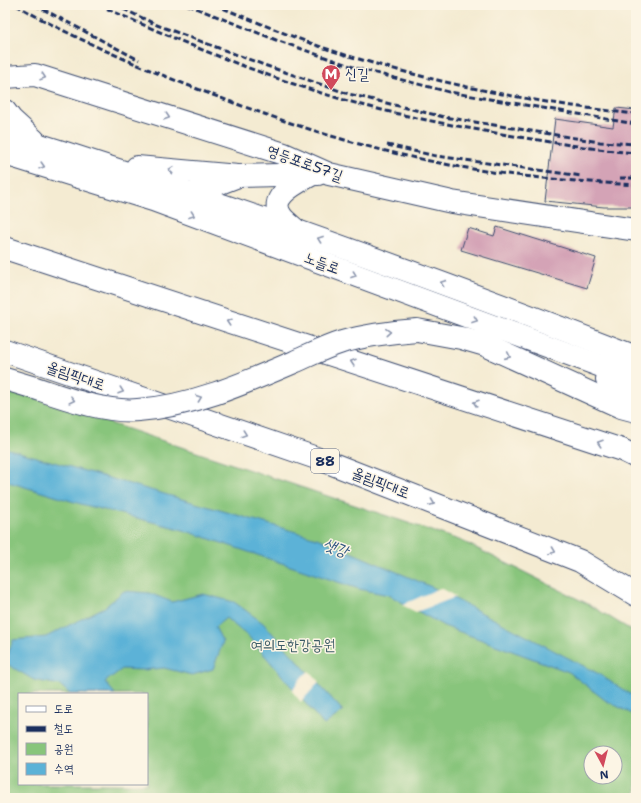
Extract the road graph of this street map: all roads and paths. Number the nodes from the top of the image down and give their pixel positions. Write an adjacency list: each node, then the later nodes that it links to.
1 (5, 77): 7 (main road, 영등포로57길, one-way to 7)
2 (5, 111): 4 (main road)
3 (5, 134): 4 (main road, 노들로)
4 (38, 144): 6 (main road, 노들로)
5 (5, 154): 10 (main road, 노들로, one-way to 10)
6 (85, 159): 8 (main road, one-way to 6); 9 (main road, 노들로)
7 (320, 174): 8 (main road); 11 (main road, 영등포로57길); 12 (main road)
8 (238, 176): 9 (main road)
9 (192, 193): 10 (main road); 12 (main road, 노들로)
10 (166, 205): 17 (main road, 노들로, one-way to 17)
11 (636, 230)
12 (299, 232): 14 (main road, 노들로, one-way to 12)
13 (5, 248): 23 (main road, one-way to 13)
14 (487, 299): 15 (main road); 18 (main road, 노들로)
15 (636, 346)
16 (5, 351): 24 (main road, 올림픽대로 / 88, one-way to 24)
17 (560, 352): 20 (main road, 노들로); 21 (main road)
18 (636, 357)
19 (5, 378): 22 (main road, one-way to 22, bridge)
20 (636, 379)
21 (636, 396)
22 (636, 411)
23 (636, 457)
24 (636, 595)

